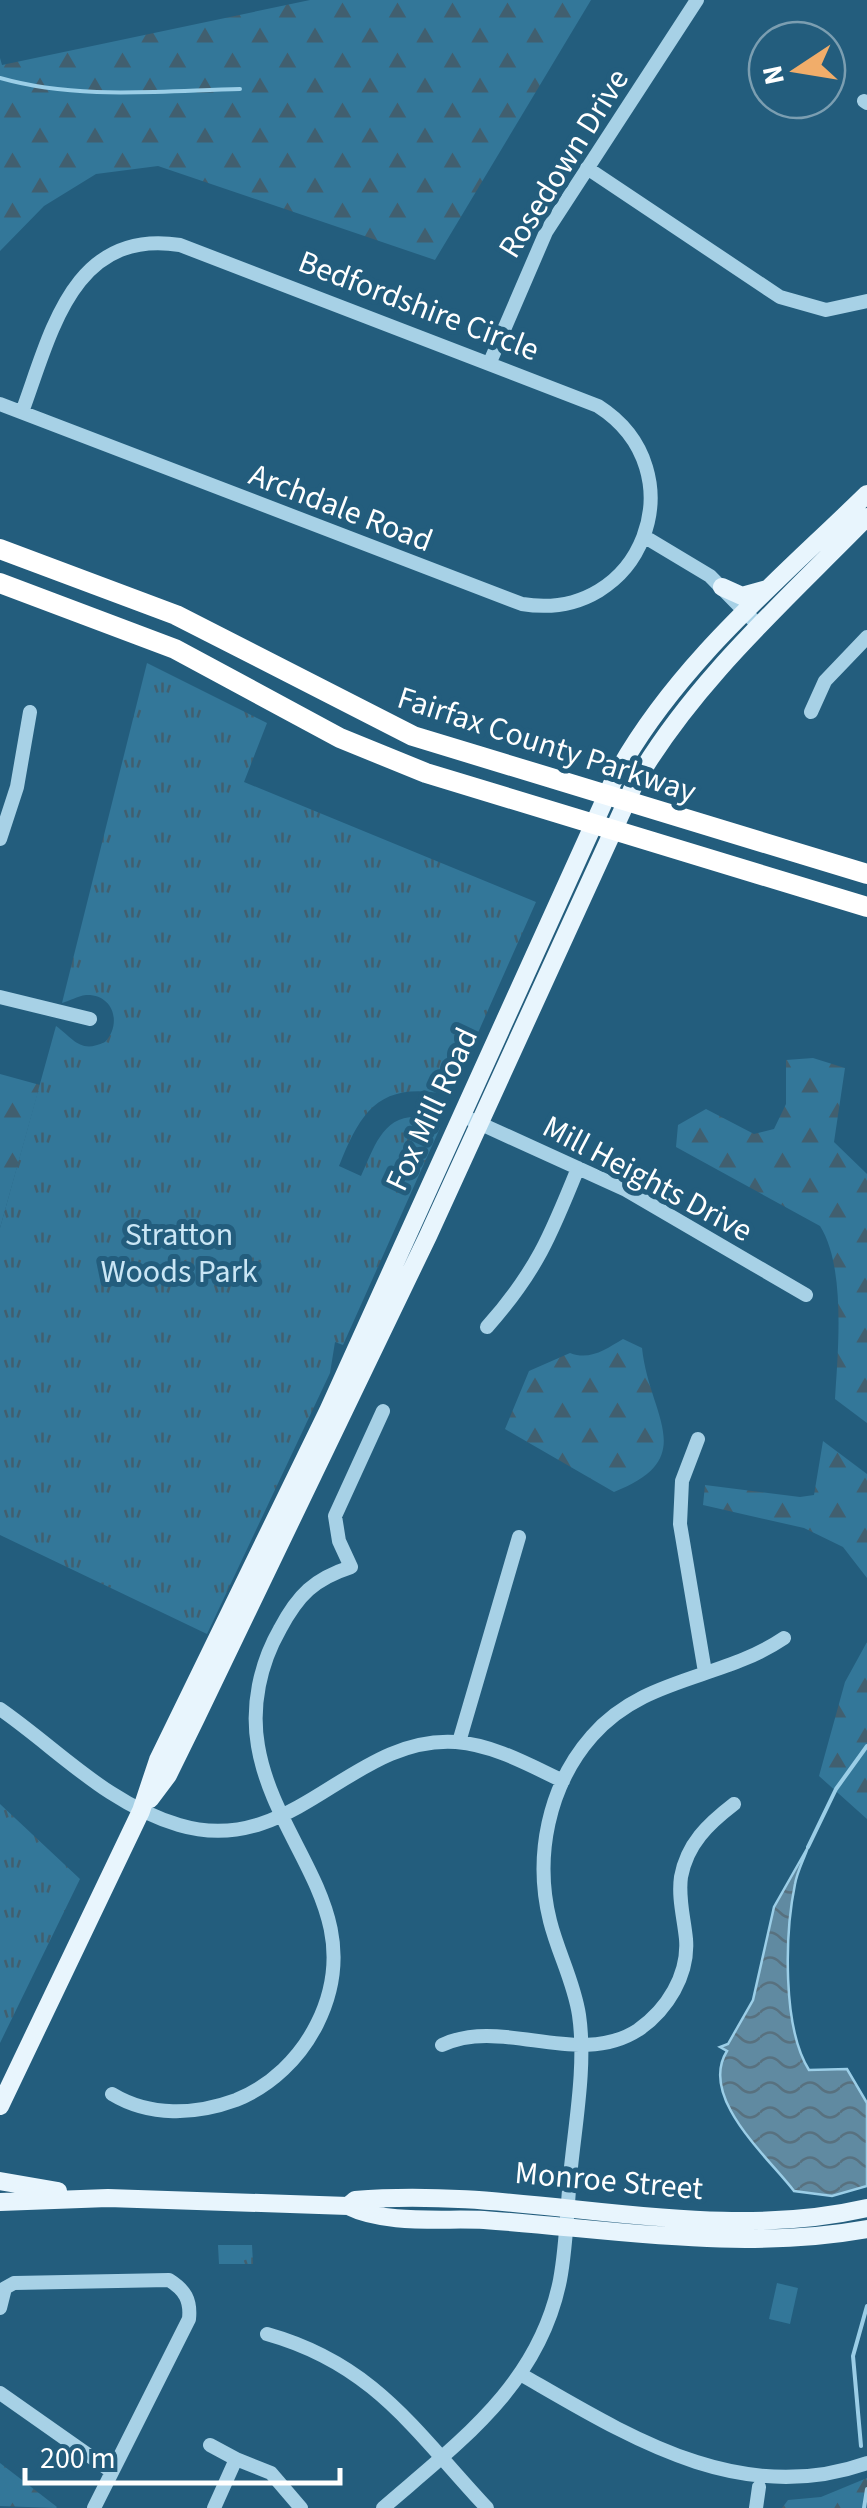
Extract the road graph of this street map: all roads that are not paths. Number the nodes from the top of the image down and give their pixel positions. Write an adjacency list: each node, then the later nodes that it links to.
1 (697, 0): 2 (street, Rosedown Drive)
2 (587, 168): 3 (street); 4 (street, Rosedown Drive)
3 (867, 301)
4 (490, 362): 6 (street, Bedfordshire Circle); 9 (street, Bedfordshire Circle)
5 (0, 404): 6 (street, Archdale Road)
6 (22, 412): 9 (street, Archdale Road)
7 (867, 494): 13 (main road, Fox Mill Road)
8 (867, 517): 15 (main road, Fox Mill Road)
9 (645, 537): 12 (street)
10 (0, 549): 19 (highway, Fairfax County Parkway)
11 (0, 583): 20 (highway, Fairfax County Parkway)
12 (722, 587): 13 (main road); 14 (street)
13 (772, 587): 14 (main road, Fox Mill Road)
14 (746, 612): 15 (street); 19 (main road, Fox Mill Road)
15 (760, 627): 19 (main road, Fox Mill Road)
16 (867, 636): 18 (street)
17 (30, 712): 21 (street)
18 (811, 712)
19 (615, 799): 20 (main road, Fox Mill Road); 22 (highway, Fairfax County Parkway)
20 (601, 828): 23 (highway, Fairfax County Parkway); 26 (main road, Fox Mill Road); 27 (main road, Fox Mill Road)
21 (0, 839)
22 (867, 874)
23 (867, 907)
24 (0, 997): 25 (street)
25 (90, 1019)
26 (460, 1115): 27 (street, Mill Heights Drive); 40 (main road, Fox Mill Road)
27 (479, 1124): 28 (street, Mill Heights Drive); 40 (main road, Fox Mill Road)
28 (578, 1168): 29 (street, Mill Heights Drive); 30 (street)
29 (806, 1295)
30 (487, 1327)
31 (383, 1411): 41 (street)
32 (698, 1438): 35 (street)
33 (518, 1537): 37 (street)
34 (784, 1638): 35 (street)
35 (705, 1672): 38 (street)
36 (0, 1709): 40 (street)
37 (459, 1742): 38 (street); 41 (street)
38 (563, 1782): 43 (street)
39 (734, 1804): 43 (street)
40 (141, 1811): 41 (street); 45 (main road, Fox Mill Road)
41 (282, 1816): 44 (street)
42 (442, 2044): 43 (street)
43 (580, 2044): 50 (street)
44 (112, 2094)
45 (0, 2106)
46 (0, 2181): 47 (main road)
47 (108, 2198): 48 (main road, Monroe Street); 49 (main road, Monroe Street)
48 (0, 2202)
49 (348, 2206): 50 (main road, Monroe Street); 52 (main road, Monroe Street)
50 (567, 2208): 51 (main road, Monroe Street); 52 (street)
51 (867, 2208)
52 (565, 2228): 53 (main road, Monroe Street); 56 (street)
53 (867, 2230)
54 (0, 2308): 62 (street)
55 (267, 2334): 60 (street)
56 (522, 2374): 60 (street); 63 (street)
57 (0, 2392): 62 (street)
58 (210, 2445): 59 (street)
59 (236, 2459): 65 (street); 66 (street)
60 (444, 2460): 67 (street); 68 (street)
61 (867, 2463): 63 (street)
62 (111, 2471): 64 (street)
63 (760, 2486): 69 (street)
64 (94, 2508)
65 (214, 2508)
66 (301, 2508)
67 (383, 2508)
68 (487, 2508)
69 (756, 2508)

